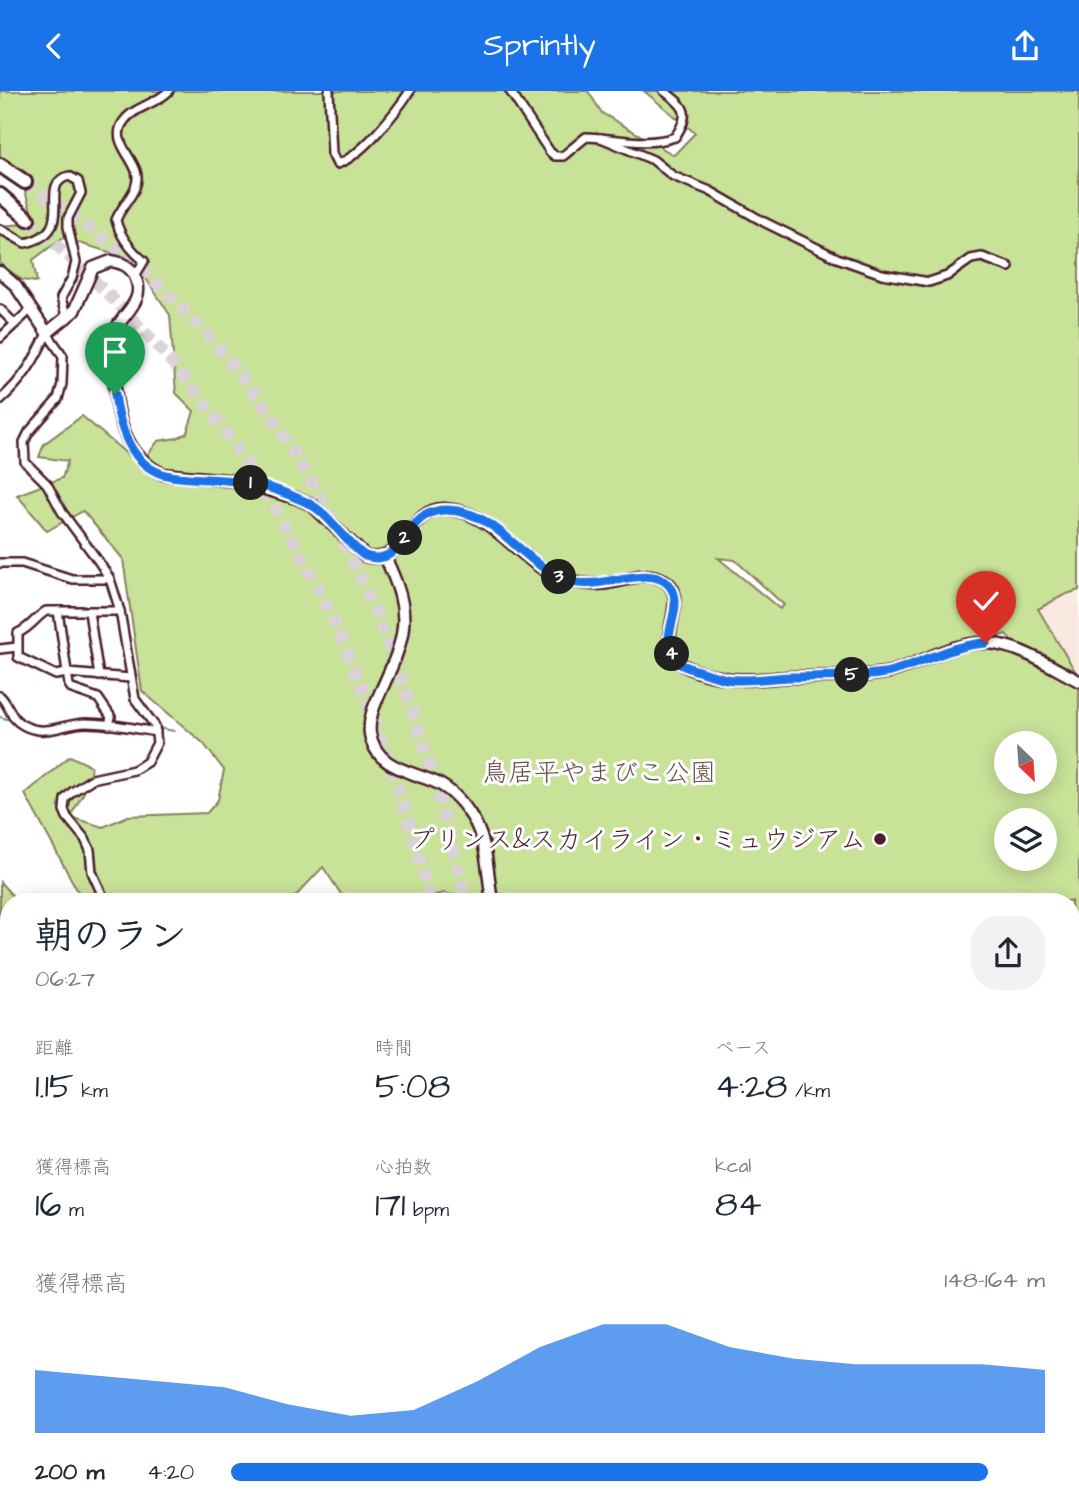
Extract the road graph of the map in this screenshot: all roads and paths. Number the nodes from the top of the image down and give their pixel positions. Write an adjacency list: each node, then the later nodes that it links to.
1 (169, 91): 14 (street)
2 (330, 91): 3 (street)
3 (410, 91)
4 (510, 91): 6 (street)
5 (664, 91): 6 (street)
6 (601, 138): 12 (street)
7 (0, 165): 8 (highway)
8 (24, 182)
9 (0, 195): 10 (highway)
10 (28, 219)
11 (0, 229): 17 (street)
12 (1009, 267)
13 (0, 272): 16 (street)
14 (135, 276): 17 (street); 22 (street)
15 (0, 309): 18 (street)
16 (30, 310): 18 (street); 19 (street)
17 (67, 319): 19 (street)
18 (15, 324): 20 (street)
19 (47, 333): 21 (street); 24 (street)
20 (0, 338)
21 (0, 400)
22 (385, 557): 33 (street); 38 (street)
23 (0, 563): 24 (street)
24 (110, 579): 26 (street)
25 (58, 611): 27 (street); 28 (street); 30 (street)
26 (120, 611): 27 (street); 32 (street)
27 (89, 612): 31 (street)
28 (17, 647): 29 (street); 30 (street)
29 (0, 649)
30 (67, 673): 31 (street); 35 (street)
31 (99, 676): 32 (street)
32 (131, 678): 36 (street)
33 (1079, 681)
34 (0, 696): 35 (street)
35 (110, 725): 36 (street)
36 (156, 732): 37 (street)
37 (101, 893)
38 (491, 893)

